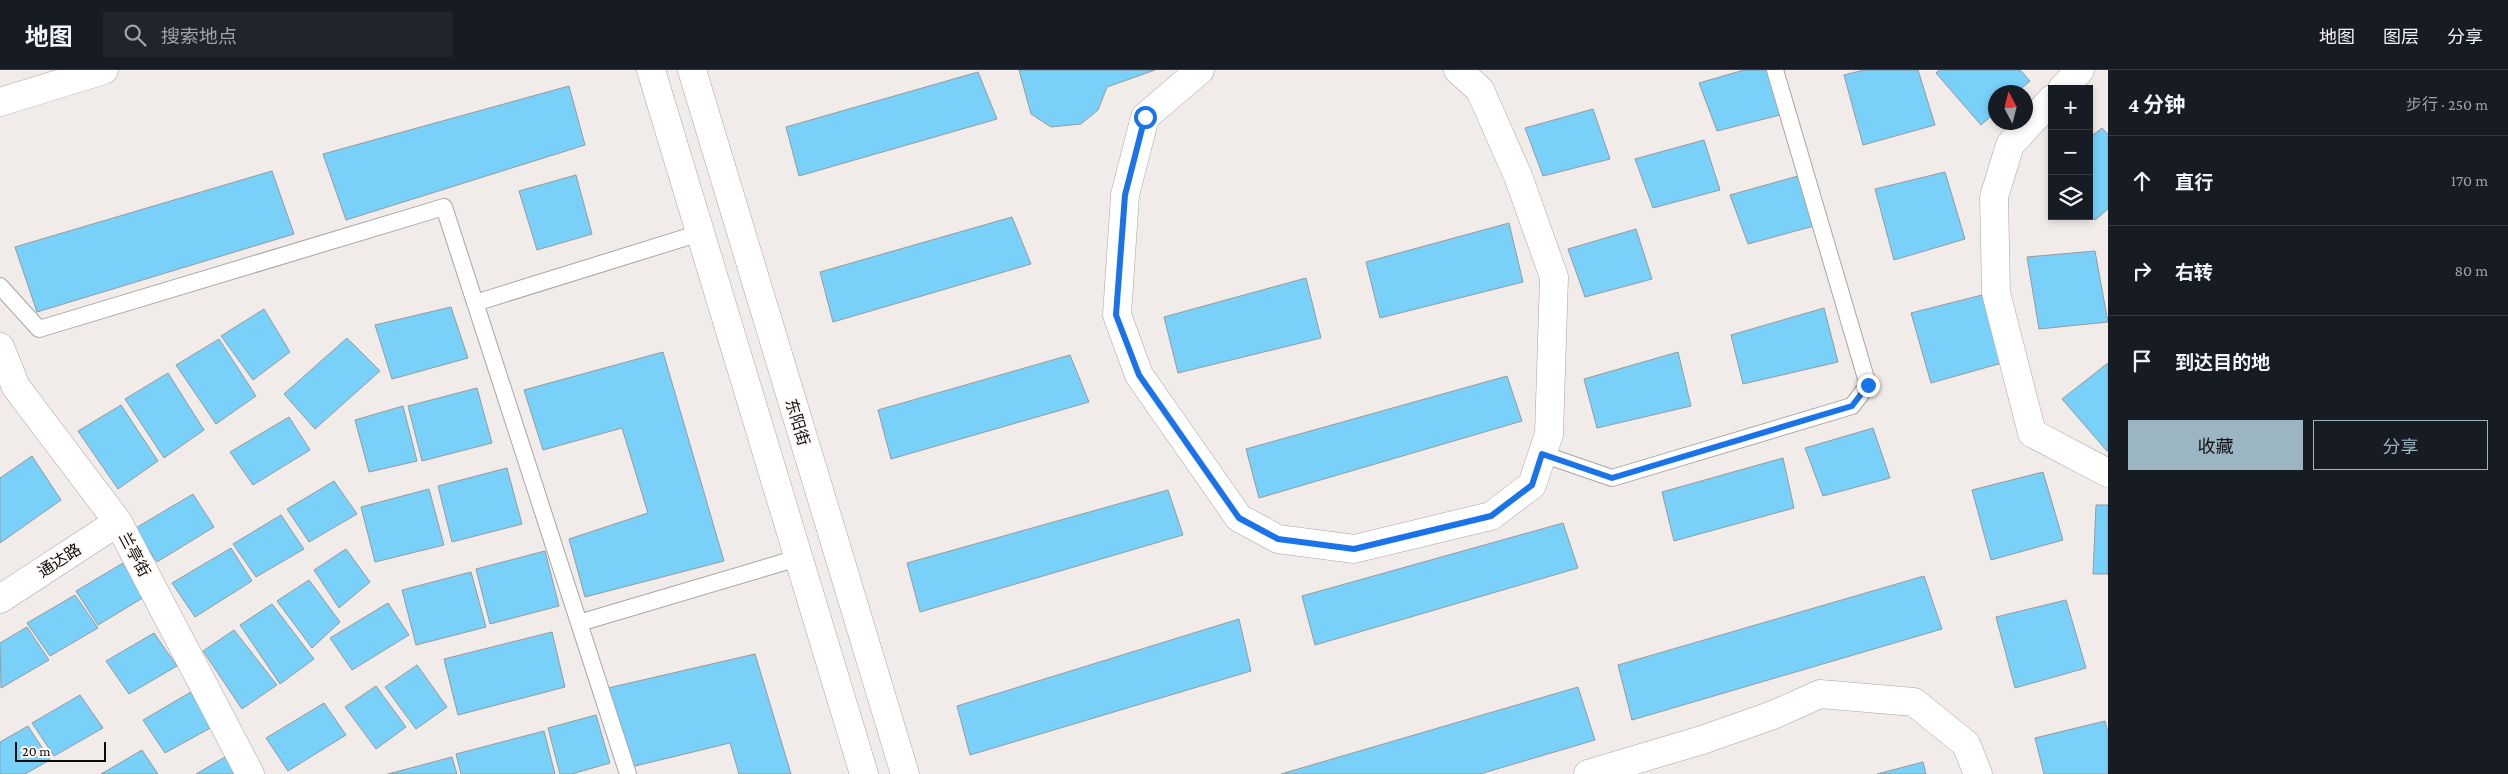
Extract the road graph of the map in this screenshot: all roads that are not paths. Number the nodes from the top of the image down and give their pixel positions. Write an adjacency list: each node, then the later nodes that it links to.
1 (104, 70): 9 (street)
2 (651, 70): 11 (street)
3 (692, 70): 24 (street, 东阳街)
4 (1200, 70): 15 (street)
5 (1458, 70): 15 (street)
6 (1775, 70): 15 (lane)
7 (2080, 70): 8 (street)
8 (2066, 85)
9 (0, 102)
10 (2048, 103): 16 (street)
11 (700, 234): 13 (lane); 18 (street)
12 (0, 286): 13 (lane)
13 (475, 303): 20 (lane)
14 (0, 347): 17 (street, 兰亭街)
15 (1542, 454)
16 (2108, 473)
17 (118, 522): 19 (street, 通达路); 21 (street, 兰亭街)
18 (798, 558): 20 (lane); 23 (street)
19 (0, 599)
20 (579, 623): 22 (lane)
21 (250, 774)
22 (628, 774)
23 (864, 774)
24 (905, 774)
25 (1588, 774): 26 (street)
26 (1978, 774)

